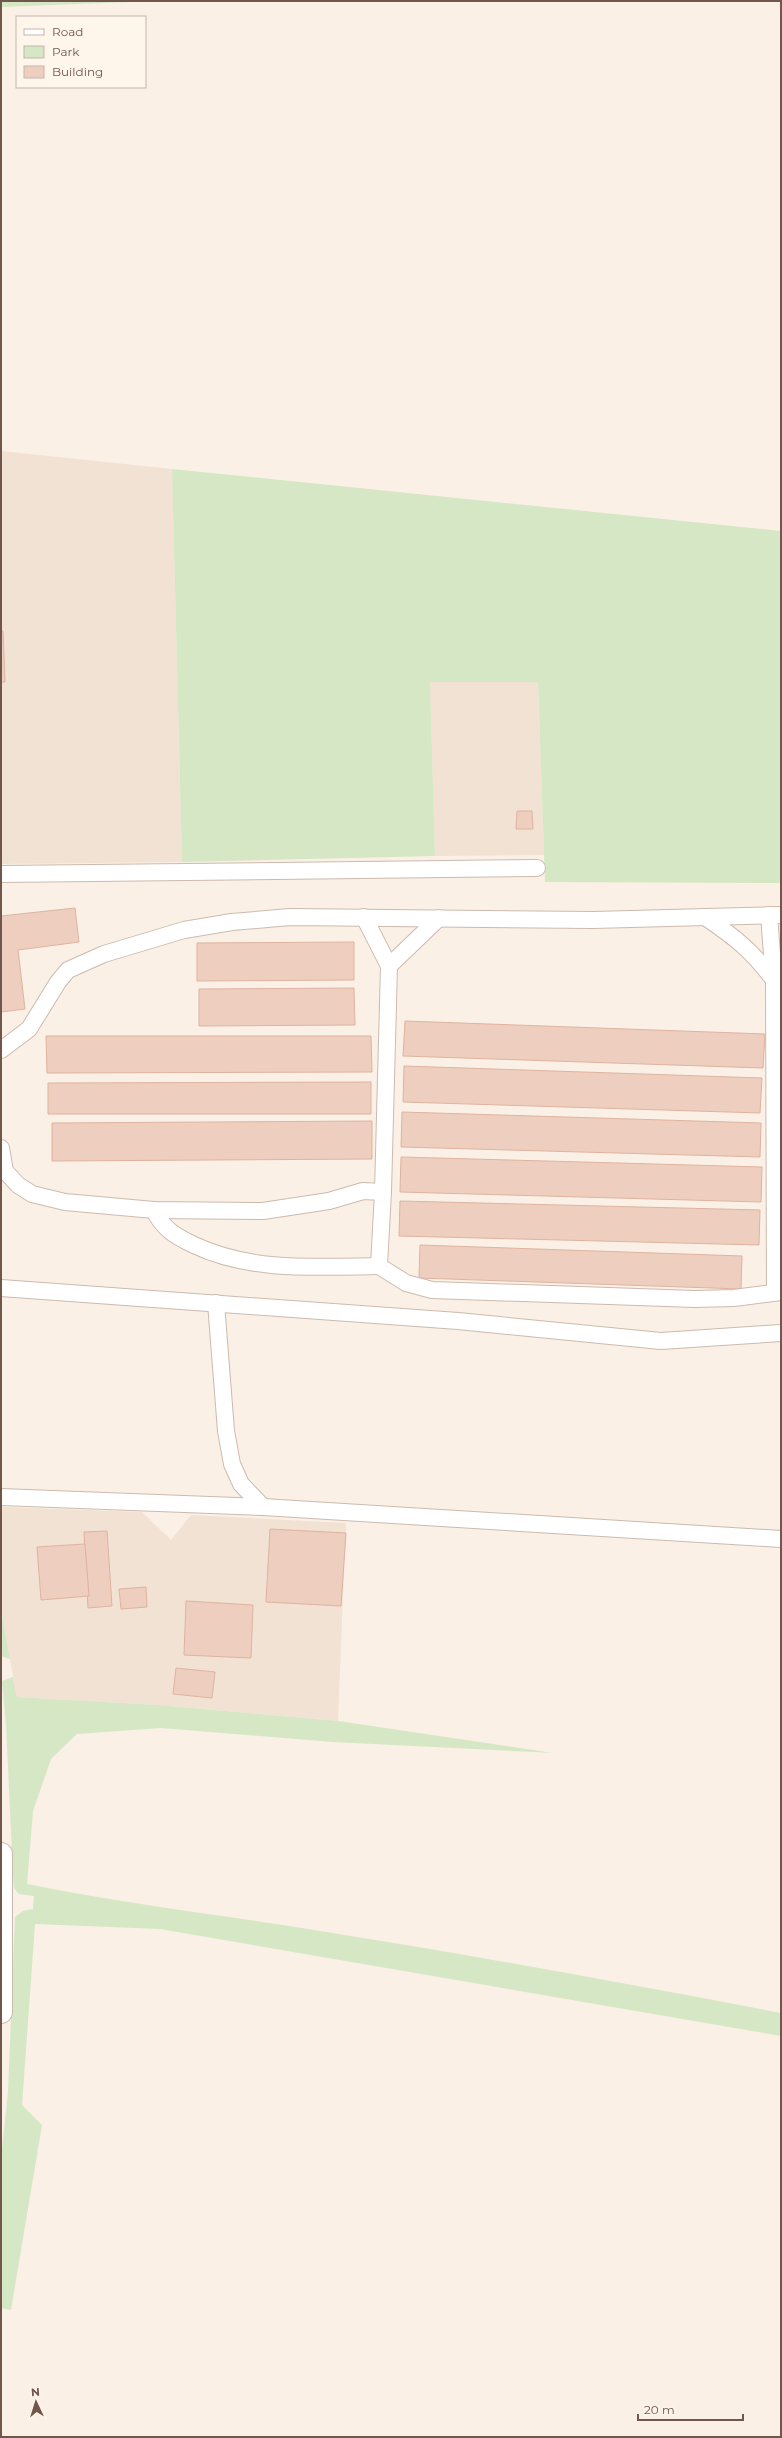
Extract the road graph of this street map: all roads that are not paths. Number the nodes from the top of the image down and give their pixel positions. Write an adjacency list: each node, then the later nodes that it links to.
1 (537, 868): 2 (lane)
2 (1, 874)
3 (775, 915): 5 (lane); 8 (lane)
4 (364, 917): 6 (lane); 7 (lane); 9 (lane)
5 (705, 917): 6 (lane); 8 (lane)
6 (439, 918): 7 (lane)
7 (389, 966): 11 (lane)
8 (774, 980): 15 (lane)
9 (1, 1050)
10 (1, 1148): 12 (lane)
11 (383, 1192): 12 (lane); 13 (lane)
12 (154, 1210): 13 (lane)
13 (379, 1266): 15 (lane)
14 (1, 1288): 16 (lane)
15 (778, 1292)
16 (216, 1304): 17 (lane); 19 (lane)
17 (781, 1333)
18 (1, 1497): 19 (lane)
19 (263, 1507): 20 (lane)
20 (781, 1539)
21 (1, 1854): 22 (street)
22 (1, 2012)

